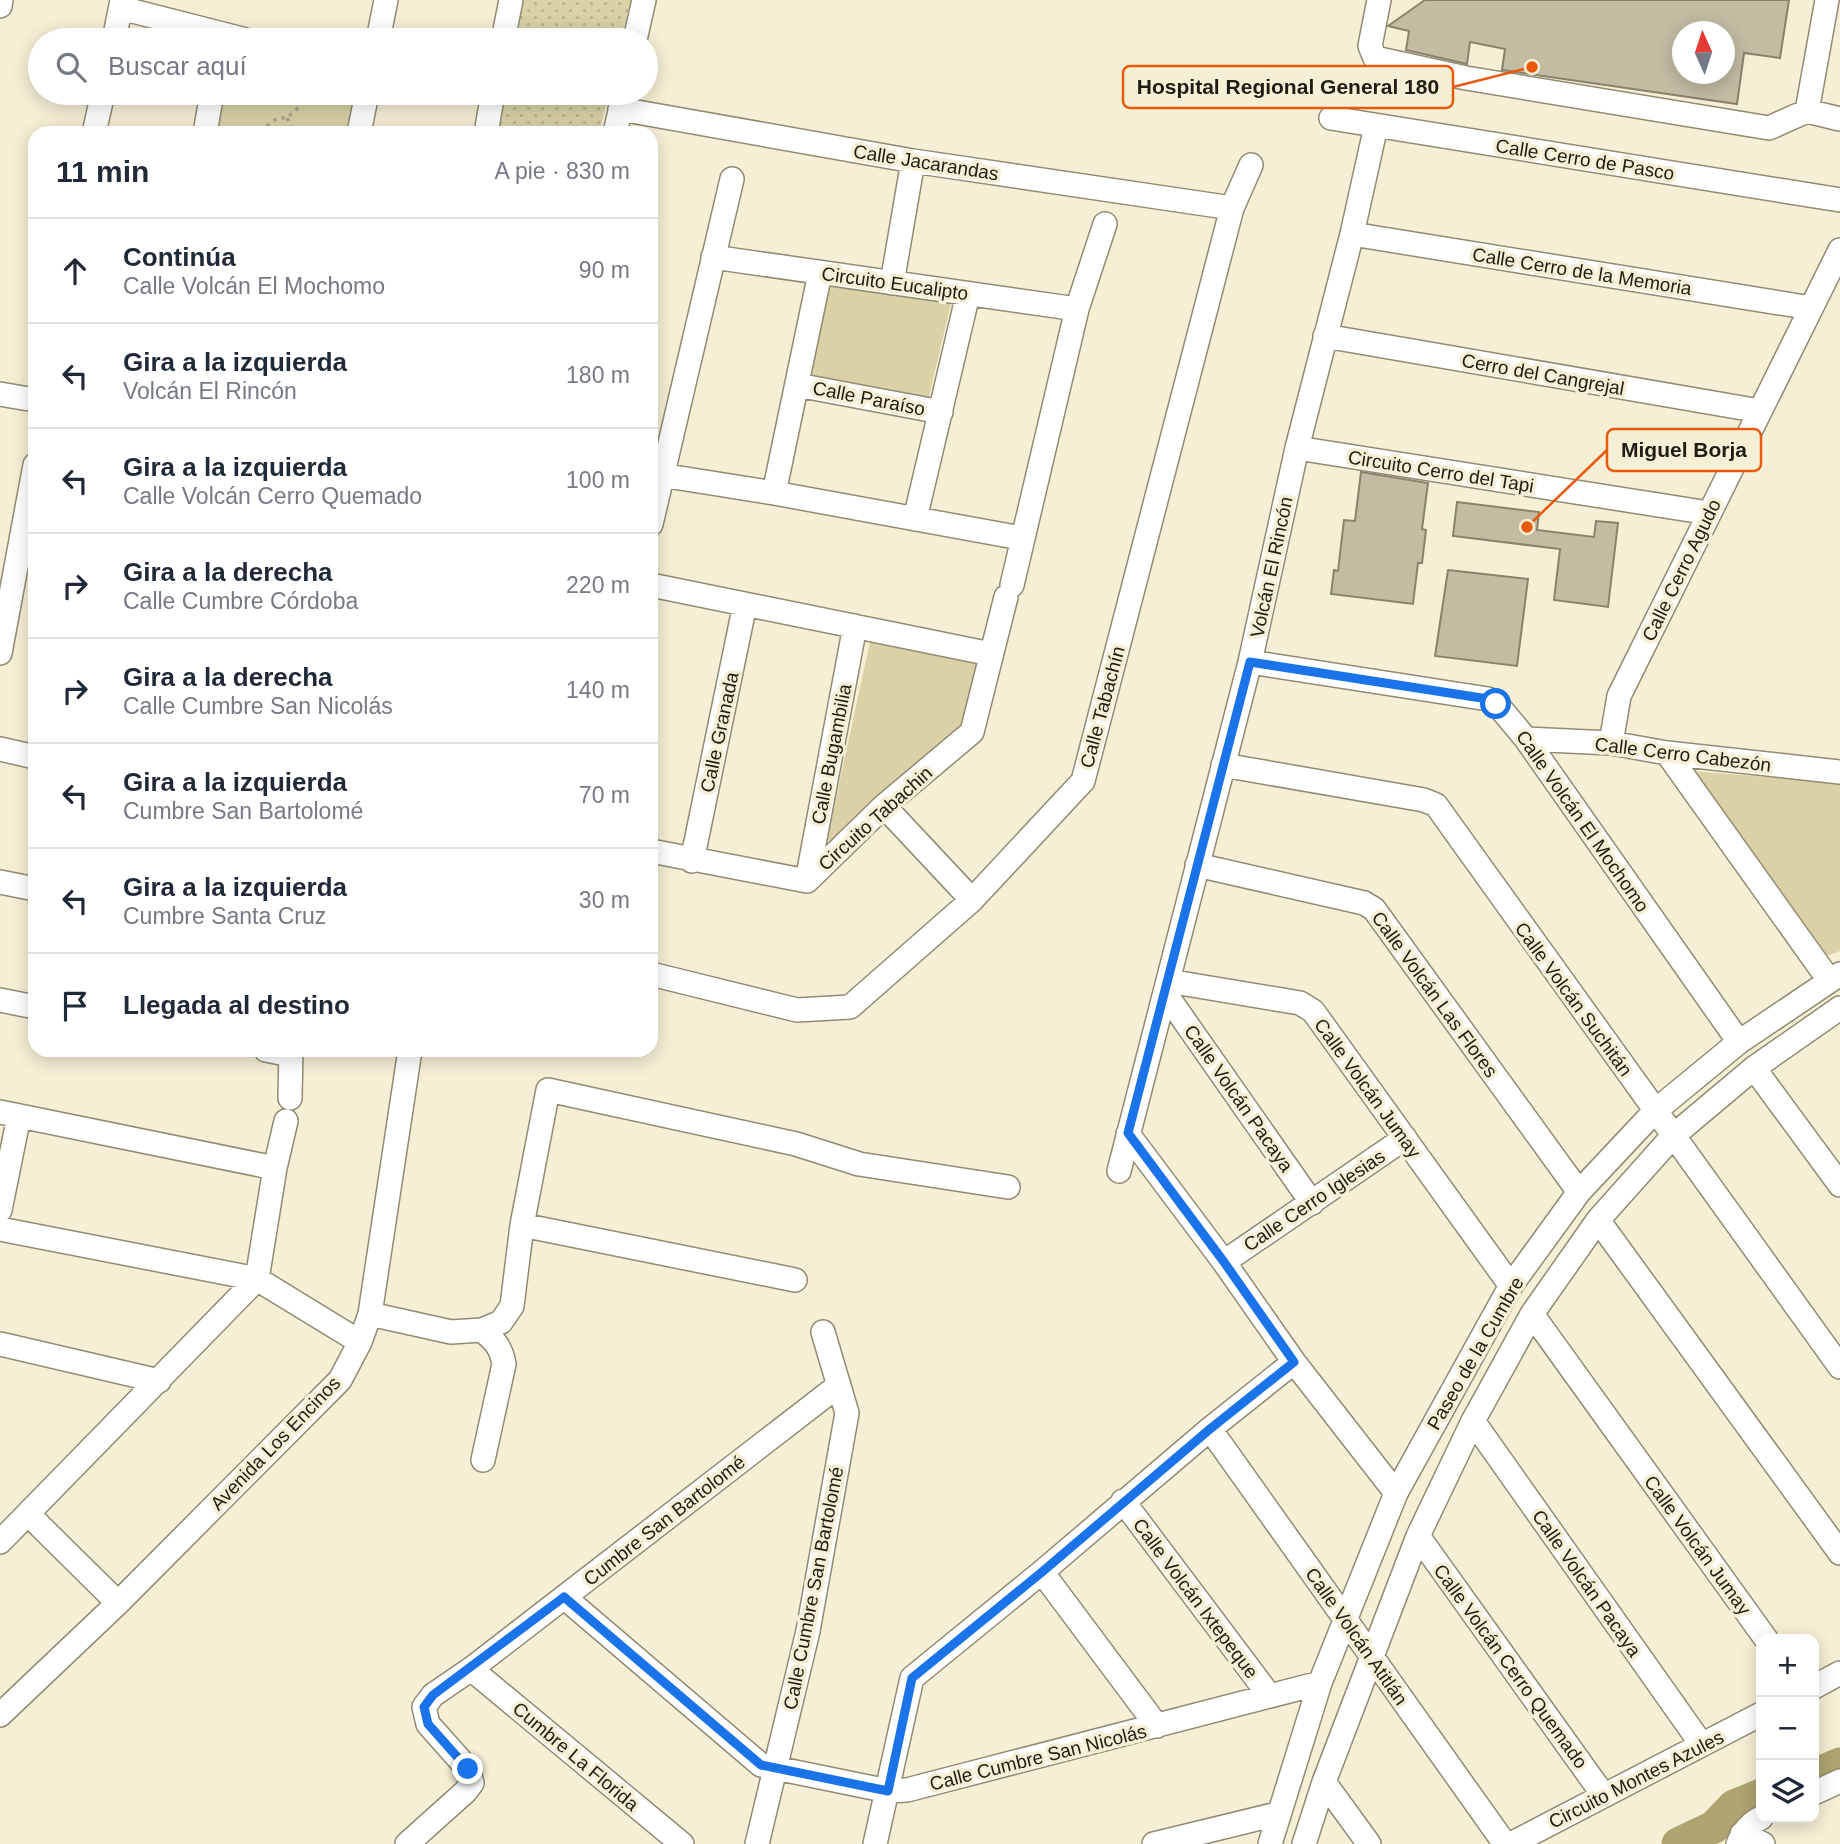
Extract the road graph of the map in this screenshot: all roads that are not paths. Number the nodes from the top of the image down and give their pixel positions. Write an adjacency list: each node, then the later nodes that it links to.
1 (1, 0): 8 (street)
2 (386, 0): 11 (street)
3 (511, 0): 12 (street)
4 (644, 0): 13 (street)
5 (1379, 0): 20 (street)
6 (1827, 0): 20 (street)
7 (121, 4): 9 (street); 10 (street)
8 (0, 6)
9 (116, 28)
10 (192, 28)
11 (380, 28)
12 (505, 28)
13 (638, 28)
14 (100, 105): 23 (street)
15 (210, 105): 24 (street)
16 (365, 105): 25 (street)
17 (492, 105): 26 (street)
18 (621, 105): 27 (street)
19 (641, 105): 29 (street, Calle Jacarandas)
20 (1807, 111): 22 (street)
21 (1331, 118): 28 (street, Calle Cerro de Pasco)
22 (1840, 119)
23 (96, 126)
24 (206, 126)
25 (360, 126)
26 (487, 126)
27 (617, 126)
28 (1376, 126): 32 (street, Calle Cerro de Pasco); 35 (street, Volcán El Rincón)
29 (913, 161): 33 (street, Calle Jacarandas); 39 (street)
30 (1251, 164): 33 (street, Calle Tabachín)
31 (732, 179): 37 (street)
32 (1840, 201)
33 (1232, 208): 77 (street, Calle Tabachín)
34 (1104, 224): 42 (street)
35 (1352, 234): 41 (street, Calle Cerro de la Memoria); 43 (street, Volcán El Rincón)
36 (1840, 250): 41 (street, Calle Cerro Agudo)
37 (713, 257): 38 (street, Circuito Eucalipto); 50 (street)
38 (820, 273): 39 (street, Circuito Eucalipto); 44 (street)
39 (892, 283): 40 (street, Circuito Eucalipto)
40 (968, 294): 42 (street, Circuito Eucalipto); 48 (street)
41 (1811, 308): 47 (street, Calle Cerro Agudo)
42 (1077, 309): 56 (street)
43 (1325, 336): 47 (street, Cerro del Cangrejal); 49 (street, Volcán El Rincón)
44 (797, 385): 48 (street, Calle Paraíso); 52 (street)
45 (0, 394): 46 (street)
46 (28, 399)
47 (1760, 411): 53 (street, Calle Cerro Agudo)
48 (941, 412): 54 (street)
49 (1297, 448): 53 (street, Circuito Cerro del Tapi); 62 (street, Volcán El Rincón)
50 (661, 475): 51 (street); 52 (street)
51 (658, 490)
52 (774, 493): 54 (street)
53 (1709, 513): 64 (street, Calle Cerro Agudo)
54 (915, 519): 56 (street)
55 (28, 529): 60 (street)
56 (1021, 538): 61 (street, Circuito Tabachin)
57 (658, 586): 58 (street)
58 (745, 604): 59 (street); 72 (street, Calle Granada)
59 (855, 626): 61 (street); 75 (street, Calle Bugambilia)
60 (0, 653)
61 (991, 654): 70 (street, Circuito Tabachin)
62 (1250, 662): 63 (street, Calle Volcán El Mochomo); 68 (street, Volcán El Rincón)
63 (1526, 739): 64 (street, Calle Cerro Cabezón); 84 (street, Calle Volcán El Mochomo)
64 (1611, 743): 66 (street, Calle Cerro Cabezón)
65 (0, 750): 67 (street)
66 (1667, 754): 69 (street, Calle Cerro Cabezón); 79 (street)
67 (28, 756)
68 (1223, 765): 73 (street, Volcán El Rincón); 89 (street, Calle Volcán Suchitán)
69 (1840, 772)
70 (884, 806): 75 (street, Circuito Tabachin); 77 (street)
71 (658, 853): 72 (street, Circuito Tabachin)
72 (692, 861): 75 (street, Circuito Tabachin)
73 (1197, 865): 80 (street, Volcán El Rincón); 99 (street, Calle Volcán Las Flores)
74 (0, 881): 76 (street)
75 (807, 881)
76 (28, 887)
77 (972, 900): 78 (street, Calle Tabachín)
78 (658, 976)
79 (1834, 977): 84 (street, Paseo de la Cumbre)
80 (1166, 987): 92 (street, Volcán El Rincón); 94 (street, Calle Volcán Jumay); 100 (street, Calle Volcán Pacaya)
81 (0, 1000): 82 (street)
82 (28, 1006)
83 (1840, 1008): 87 (street, Paseo de la Cumbre)
84 (1739, 1042): 89 (street, Paseo de la Cumbre)
85 (291, 1057): 88 (street)
86 (409, 1057): 109 (street, Avenida Los Encinos)
87 (1754, 1068): 93 (street, Paseo de la Cumbre); 97 (street)
88 (290, 1098)
89 (1655, 1111): 93 (street, Calle Volcán Suchitán); 99 (street, Paseo de la Cumbre)
90 (10, 1114): 95 (street); 101 (street)
91 (286, 1121): 95 (street)
92 (1128, 1133): 96 (street, Volcán El Rincón); 105 (street)
93 (1673, 1136): 102 (street, Paseo de la Cumbre); 116 (street, Calle Volcán Suchitán)
94 (1405, 1139): 100 (street, Calle Cerro Iglesias); 108 (street, Calle Volcán Jumay)
95 (275, 1168): 106 (street)
96 (1119, 1171)
97 (1840, 1185)
98 (1008, 1187): 103 (street)
99 (1579, 1192): 108 (street, Paseo de la Cumbre)
100 (1312, 1203): 105 (street, Calle Cerro Iglesias)
101 (0, 1210)
102 (1598, 1220): 110 (street, Paseo de la Cumbre); 127 (street)
103 (522, 1224): 107 (street); 111 (street)
104 (0, 1229): 106 (street)
105 (1224, 1262): 115 (street)
106 (257, 1279): 113 (street); 117 (street)
107 (795, 1280)
108 (1511, 1286): 122 (street, Paseo de la Cumbre)
109 (370, 1314): 111 (street); 113 (street, Avenida Los Encinos)
110 (1532, 1314): 119 (street, Paseo de la Cumbre); 132 (street, Calle Volcán Jumay)
111 (482, 1330): 121 (street)
112 (823, 1332): 118 (street, Calle Cumbre San Bartolomé)
113 (360, 1342): 130 (street, Avenida Los Encinos)
114 (0, 1344): 117 (street)
115 (1294, 1362): 120 (street); 122 (street)
116 (1840, 1367)
117 (159, 1381): 124 (street)
118 (839, 1385): 129 (street, Cumbre San Bartolomé); 143 (street, Calle Cumbre San Bartolomé)
119 (1473, 1421): 125 (street, Paseo de la Cumbre); 142 (street, Calle Volcán Pacaya)
120 (1210, 1429): 123 (street); 131 (street, Calle Volcán Atitlán)
121 (483, 1460)
122 (1396, 1493): 131 (street, Paseo de la Cumbre)
123 (1123, 1501): 128 (street); 138 (street, Calle Volcán Ixtepeque)
124 (28, 1514): 126 (street); 130 (street)
125 (1418, 1536): 133 (street, Paseo de la Cumbre); 148 (street, Calle Volcán Cerro Quemado)
126 (0, 1542)
127 (1840, 1553)
128 (1042, 1572): 141 (street); 146 (street)
129 (564, 1597): 134 (street, Cumbre San Bartolomé); 143 (street, Calle Cumbre San Nicolás)
130 (118, 1603): 139 (street, Avenida Los Encinos)
131 (1345, 1618): 133 (street, Calle Volcán Atitlán); 136 (street, Paseo de la Cumbre)
132 (1762, 1634)
133 (1372, 1658): 145 (street, Paseo de la Cumbre); 160 (street, Calle Volcán Atitlán)
134 (471, 1669): 152 (street, Cumbre San Bartolomé); 153 (street, Cumbre La Florida)
135 (1840, 1673): 137 (street)
136 (1320, 1684): 138 (street, Calle Cumbre San Nicolás); 149 (street, Paseo de la Cumbre)
137 (1819, 1684)
138 (1269, 1695): 141 (street, Calle Cumbre San Nicolás)
139 (0, 1715)
140 (1756, 1717): 142 (street, Circuito Montes Azules)
141 (1157, 1726): 146 (street, Calle Cumbre San Nicolás)
142 (1702, 1745): 148 (street, Circuito Montes Azules)
143 (776, 1769): 146 (street, Calle Cumbre San Nicolás); 154 (street, Calle Cumbre San Bartolomé)
144 (1840, 1781): 147 (street)
145 (1324, 1782): 158 (street, Paseo de la Cumbre); 159 (street)
146 (888, 1791): 155 (street)
147 (1819, 1791)
148 (1604, 1796): 161 (street, Circuito Montes Azules)
149 (1278, 1815): 156 (street); 157 (street, Paseo de la Cumbre)
150 (1756, 1820): 151 (street)
151 (1747, 1841)
152 (407, 1844)
153 (682, 1844)
154 (757, 1844)
155 (875, 1844)
156 (1154, 1844)
157 (1269, 1844)
158 (1304, 1844)
159 (1369, 1844)
160 (1505, 1844)
161 (1511, 1844)

